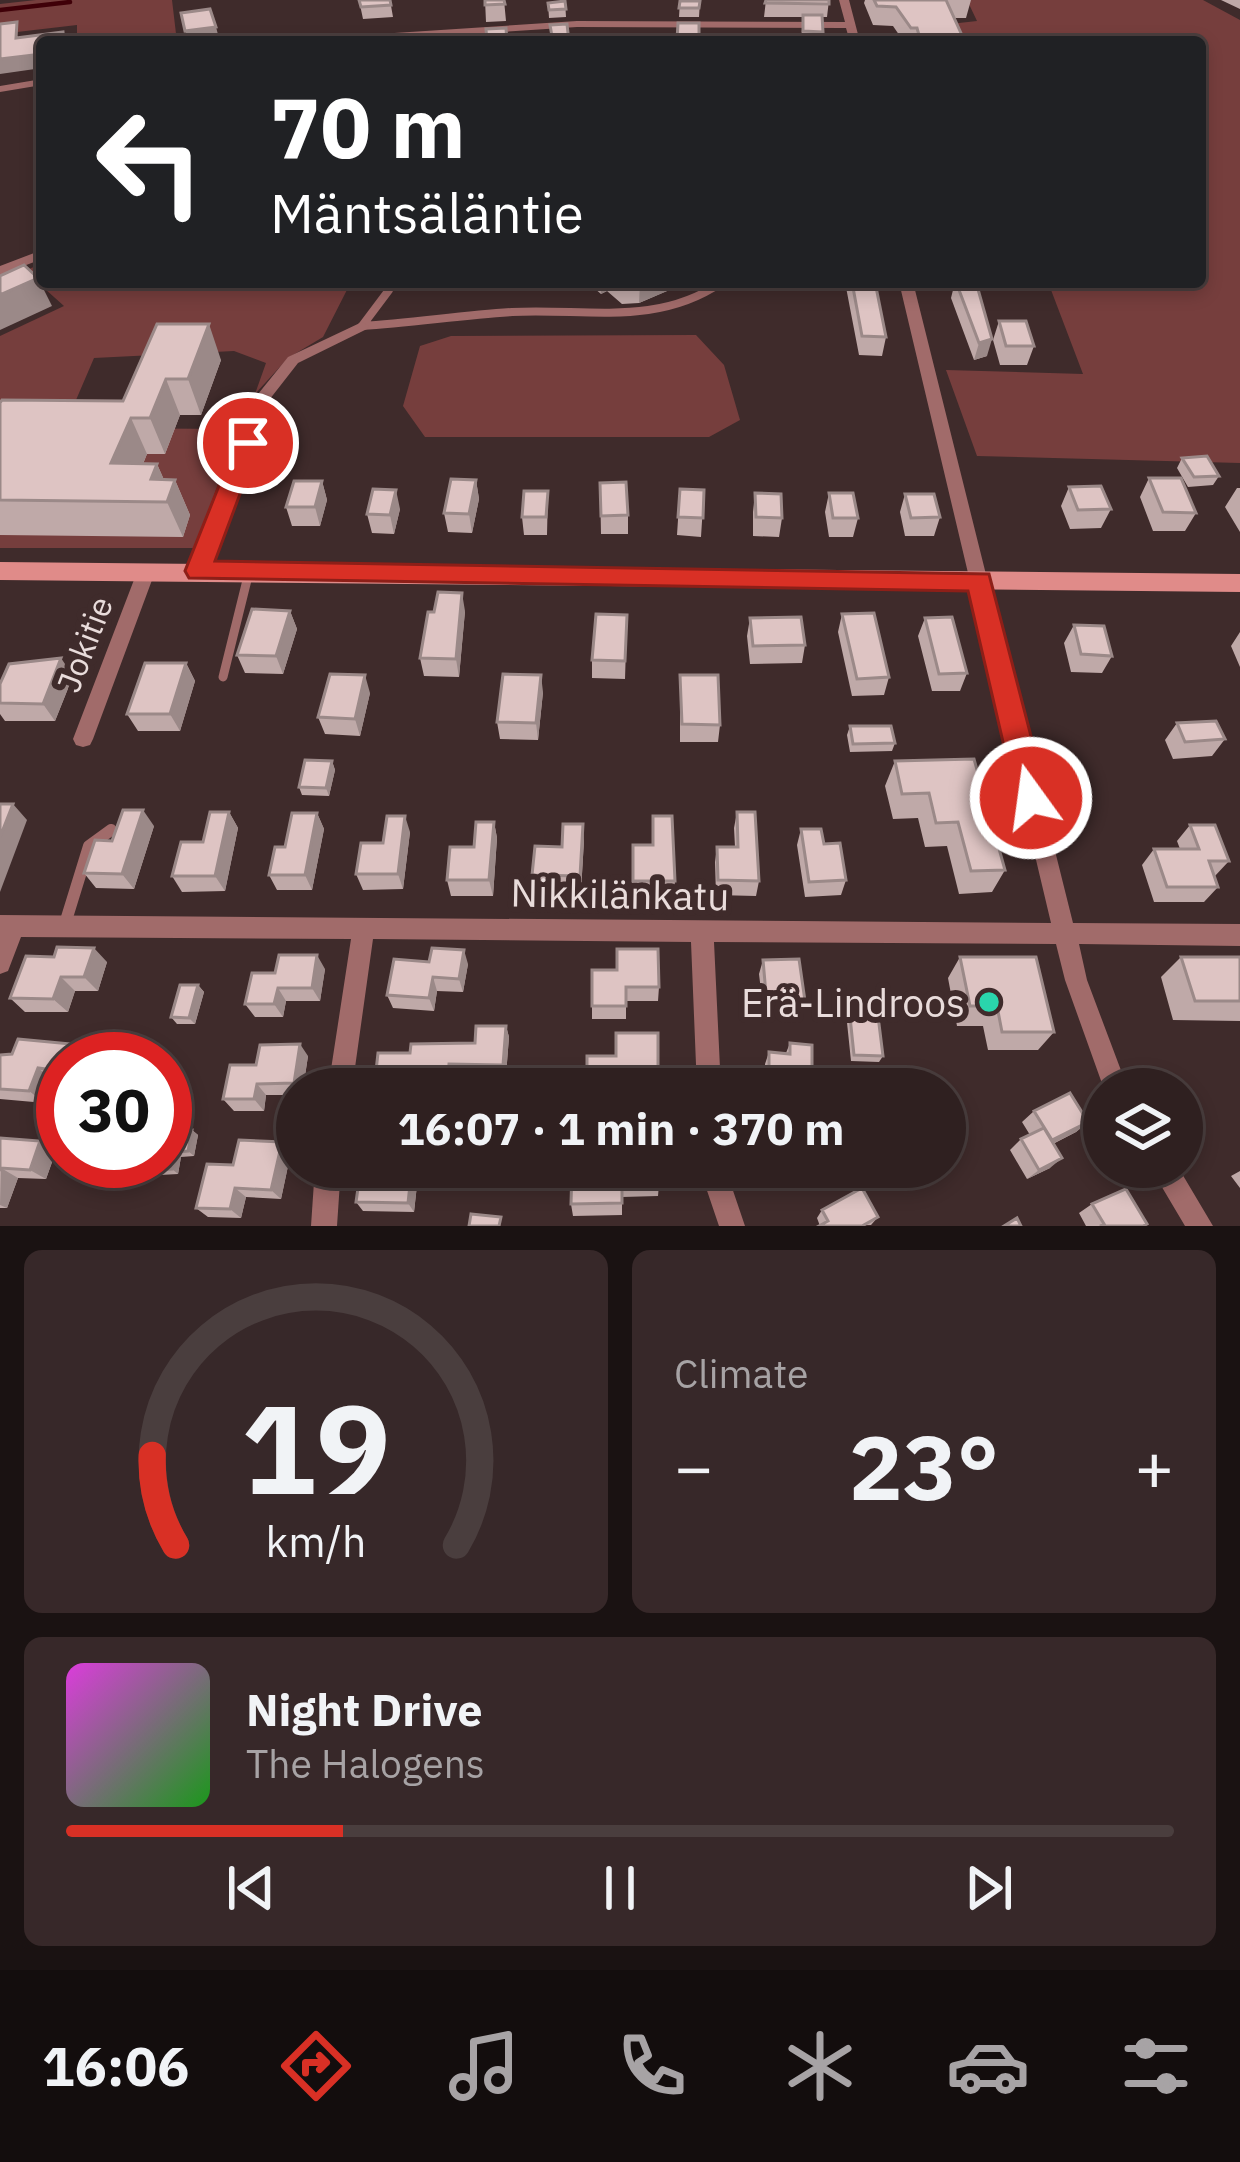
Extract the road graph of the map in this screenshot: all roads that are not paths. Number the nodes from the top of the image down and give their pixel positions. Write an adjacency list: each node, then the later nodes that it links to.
1 (844, 0): 2 (street)
2 (851, 26): 3 (street); 4 (street)
3 (394, 36)
4 (854, 36)
5 (36, 83): 6 (street)
6 (0, 89)
7 (36, 256): 8 (street)
8 (0, 271)
9 (714, 288): 12 (lane)
10 (907, 288): 17 (street)
11 (389, 290): 12 (lane)
12 (362, 326): 14 (street)
13 (0, 571): 15 (street)
14 (198, 571): 15 (street); 16 (street)
15 (146, 572): 20 (street, Jokitie)
16 (249, 572): 17 (street); 19 (lane)
17 (979, 581): 18 (street); 26 (street)
18 (1240, 583)
19 (223, 677)
20 (83, 739)
21 (111, 830): 23 (lane)
22 (7, 927): 23 (street, Nikkilänkatu); 28 (street)
23 (64, 927): 24 (street, Nikkilänkatu)
24 (364, 927): 25 (street, Nikkilänkatu); 29 (street)
25 (702, 932): 26 (street, Nikkilänkatu); 30 (street)
26 (1065, 934): 27 (street, Nikkilänkatu); 31 (street)
27 (1240, 935)
28 (0, 962)
29 (343, 1068)
30 (708, 1068)
31 (1108, 1068)
32 (327, 1188): 35 (street)
33 (719, 1188): 36 (street)
34 (1176, 1188): 37 (street)
35 (324, 1226)
36 (732, 1226)
37 (1200, 1226)

